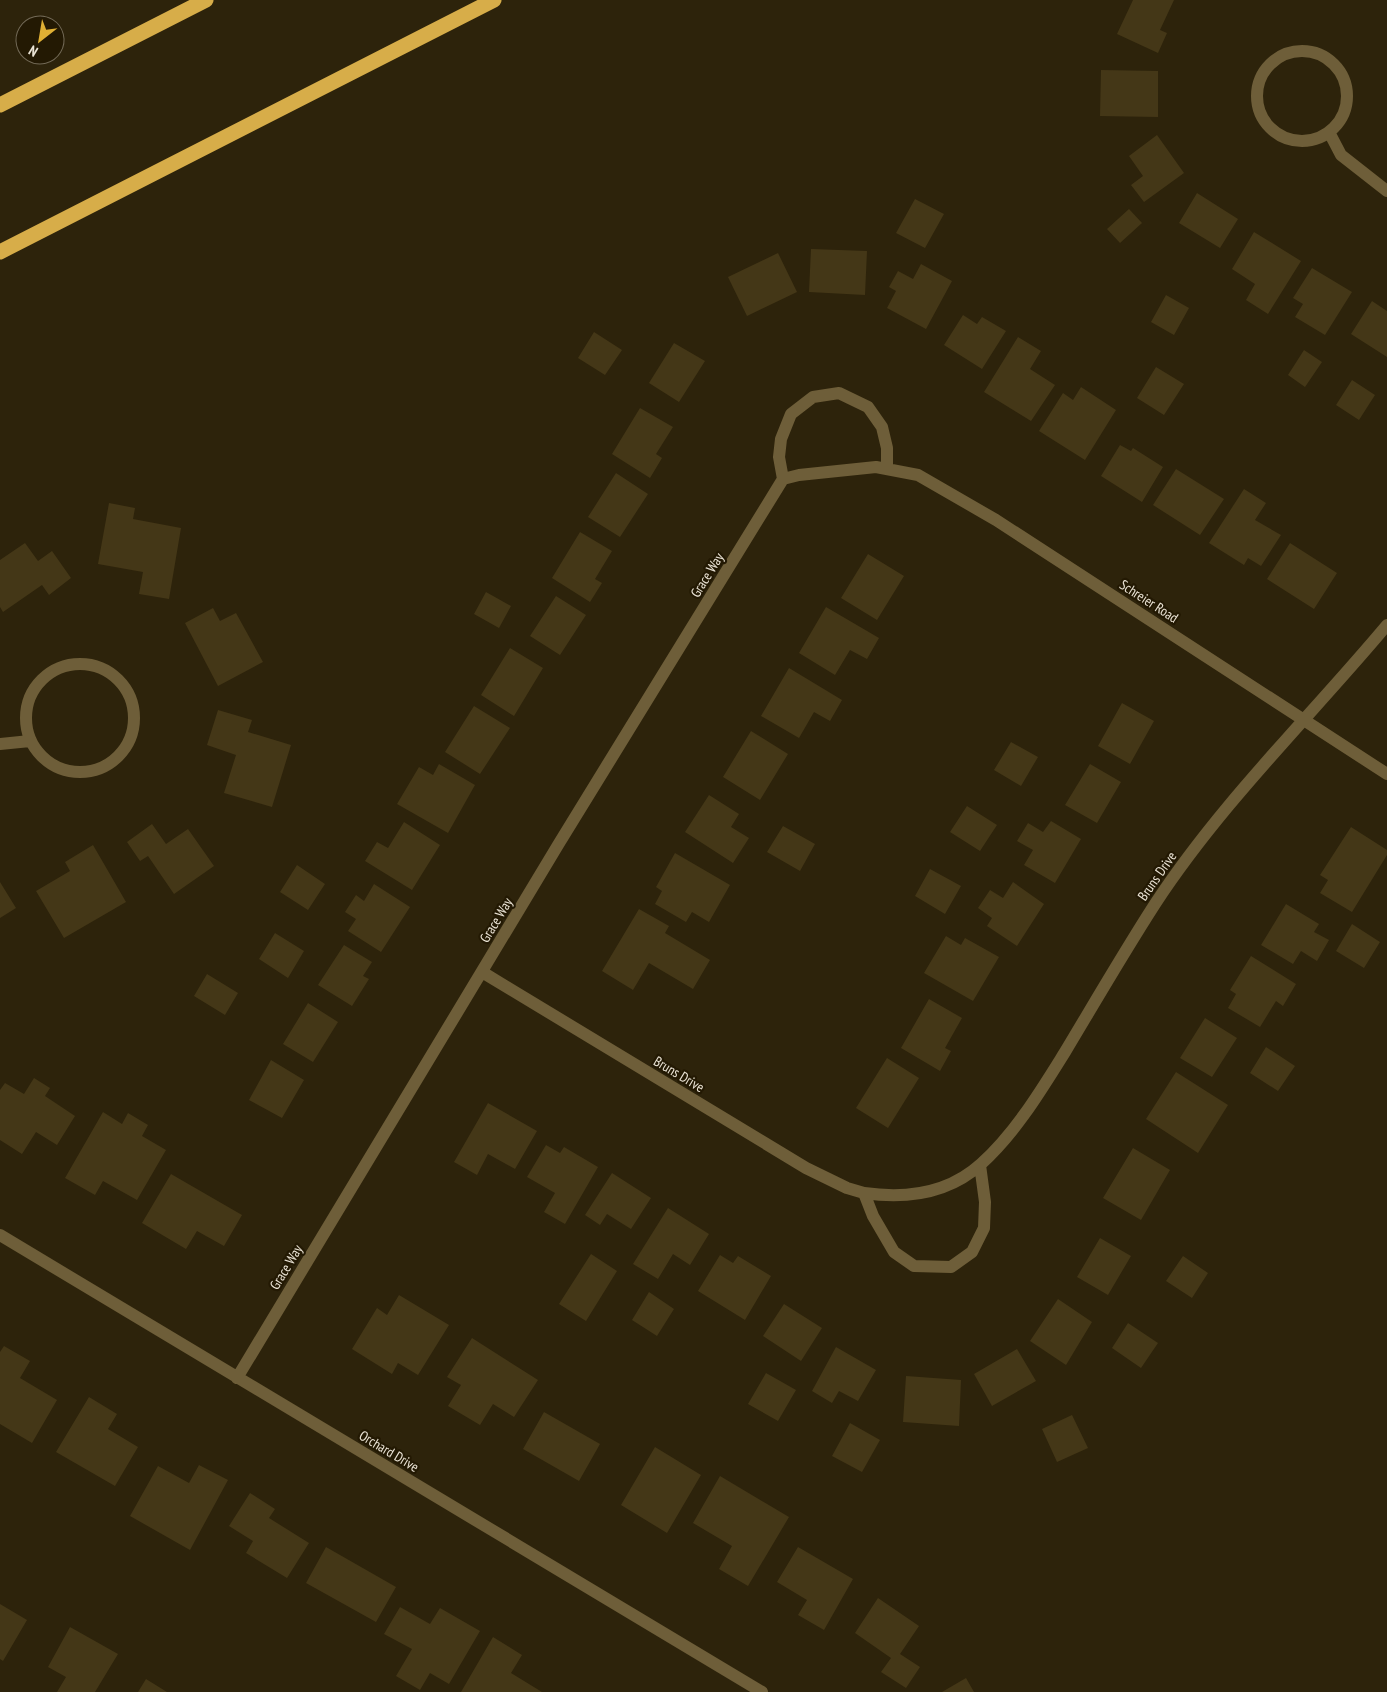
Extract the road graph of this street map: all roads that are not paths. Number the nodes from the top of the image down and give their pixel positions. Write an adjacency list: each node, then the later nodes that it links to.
1 (206, 0): 3 (highway)
2 (494, 0): 6 (highway)
3 (0, 105)
4 (1329, 132): 4 (street); 5 (street)
5 (1387, 191)
6 (0, 252)
7 (887, 469): 8 (street, Schreier Road); 8 (street); 10 (street, Schreier Road)
8 (783, 479): 14 (street, Grace Way)
9 (1387, 625): 10 (street, Bruns Drive)
10 (1304, 721): 13 (street, Schreier Road); 15 (street, Bruns Drive)
11 (30, 741): 11 (street); 12 (street)
12 (0, 744)
13 (1387, 774)
14 (482, 972): 16 (street, Bruns Drive); 18 (street, Grace Way)
15 (980, 1165): 16 (street, Bruns Drive); 16 (street)
16 (864, 1193)
17 (0, 1235): 18 (street, Orchard Drive)
18 (237, 1378): 19 (street, Orchard Drive)
19 (762, 1692)

